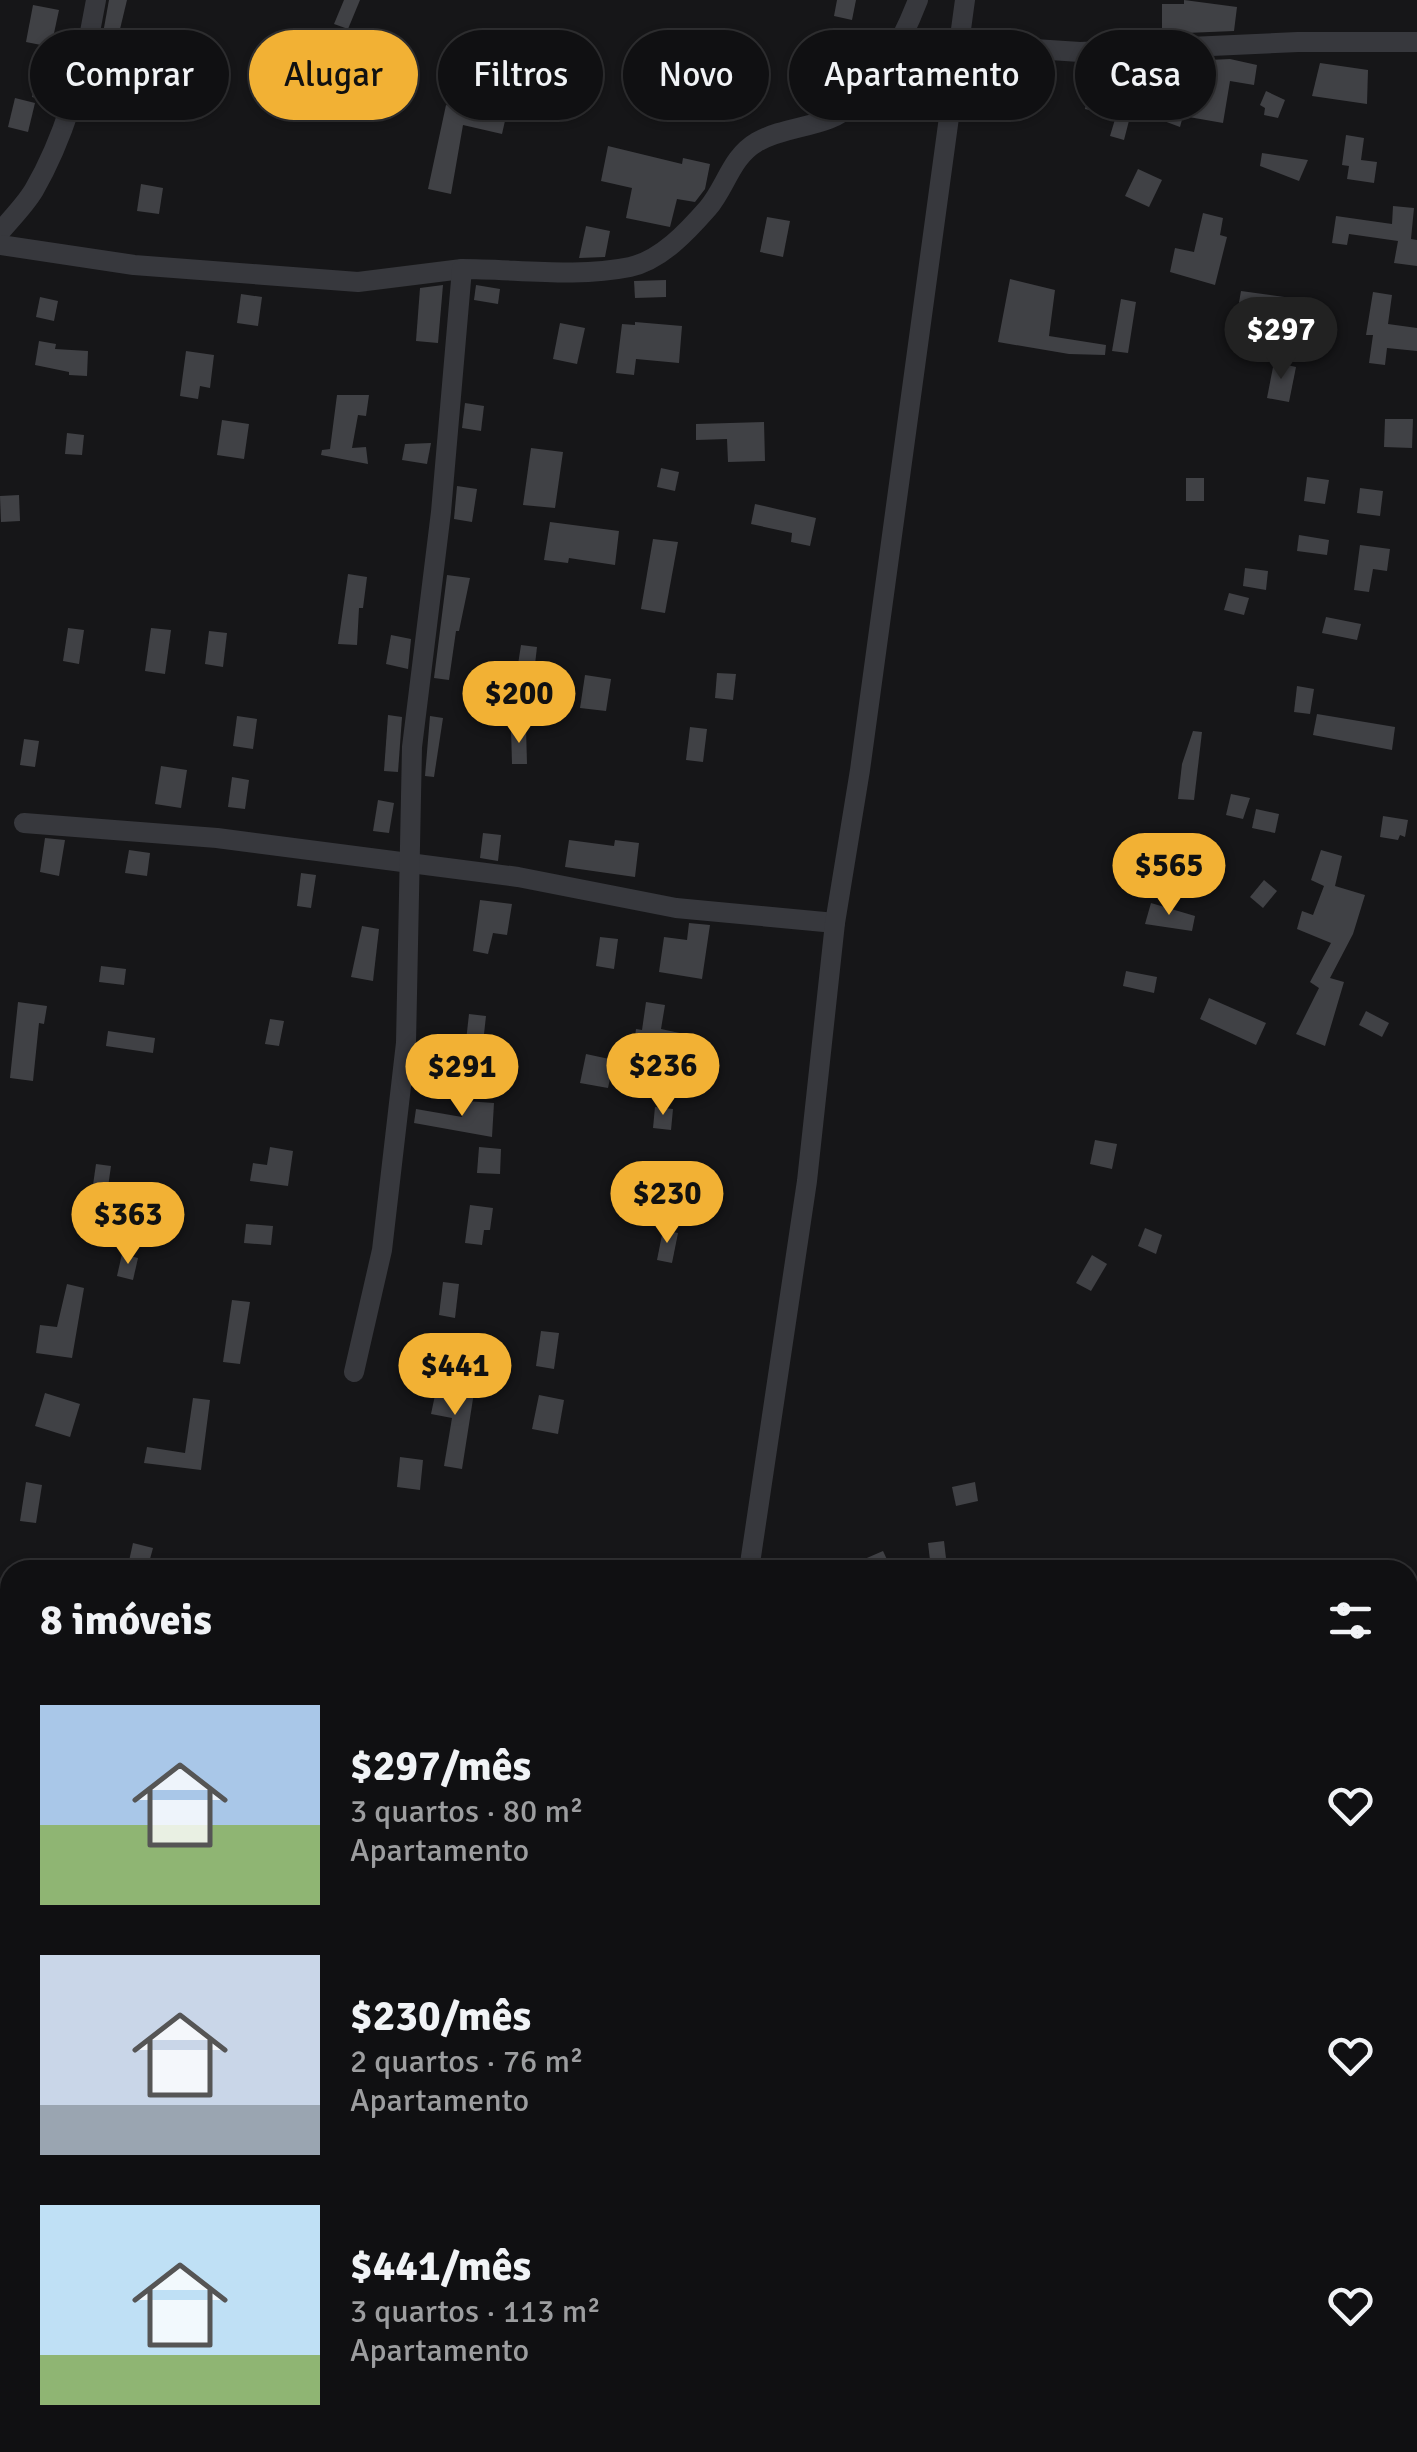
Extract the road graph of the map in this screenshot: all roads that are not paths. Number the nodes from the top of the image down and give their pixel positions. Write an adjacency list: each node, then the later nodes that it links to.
1 (96, 0): 8 (street)
2 (918, 0): 10 (street)
3 (965, 0): 4 (street)
4 (960, 30)
5 (1417, 42): 6 (street)
6 (1055, 50)
7 (948, 120): 13 (street)
8 (0, 232)
9 (0, 246): 10 (street)
10 (462, 270): 12 (street)
11 (24, 823): 12 (street)
12 (412, 865): 13 (street); 14 (street)
13 (835, 924): 15 (street)
14 (354, 1372)
15 (750, 1560)

